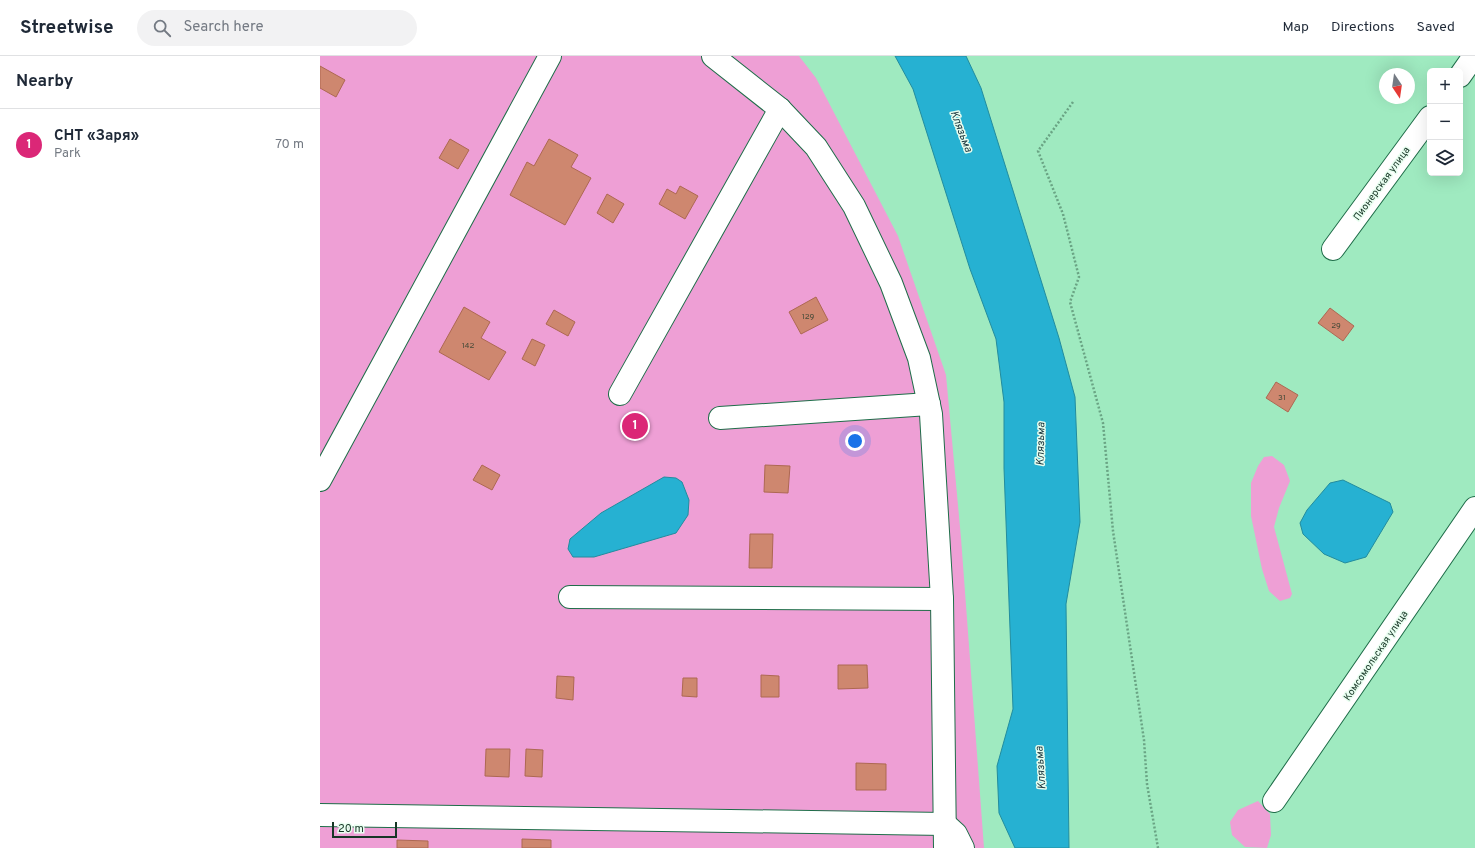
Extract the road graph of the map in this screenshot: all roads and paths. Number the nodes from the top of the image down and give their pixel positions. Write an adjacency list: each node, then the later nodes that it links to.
1 (550, 56): 12 (street)
2 (713, 56): 6 (street)
3 (1474, 56): 4 (street)
4 (1463, 72)
5 (1073, 102): 21 (path)
6 (780, 109): 9 (street); 10 (street)
7 (1427, 121): 8 (street, Пионерская улица)
8 (1333, 249)
9 (620, 394)
10 (929, 404): 11 (street); 15 (street)
11 (720, 418)
12 (320, 480)
13 (1475, 508): 16 (street, Комсомольская улица)
14 (570, 597): 15 (street)
15 (942, 599): 18 (street)
16 (1274, 801)
17 (320, 815): 18 (street)
18 (945, 824): 19 (street); 20 (street)
19 (945, 848)
20 (963, 848)
21 (1158, 848)

